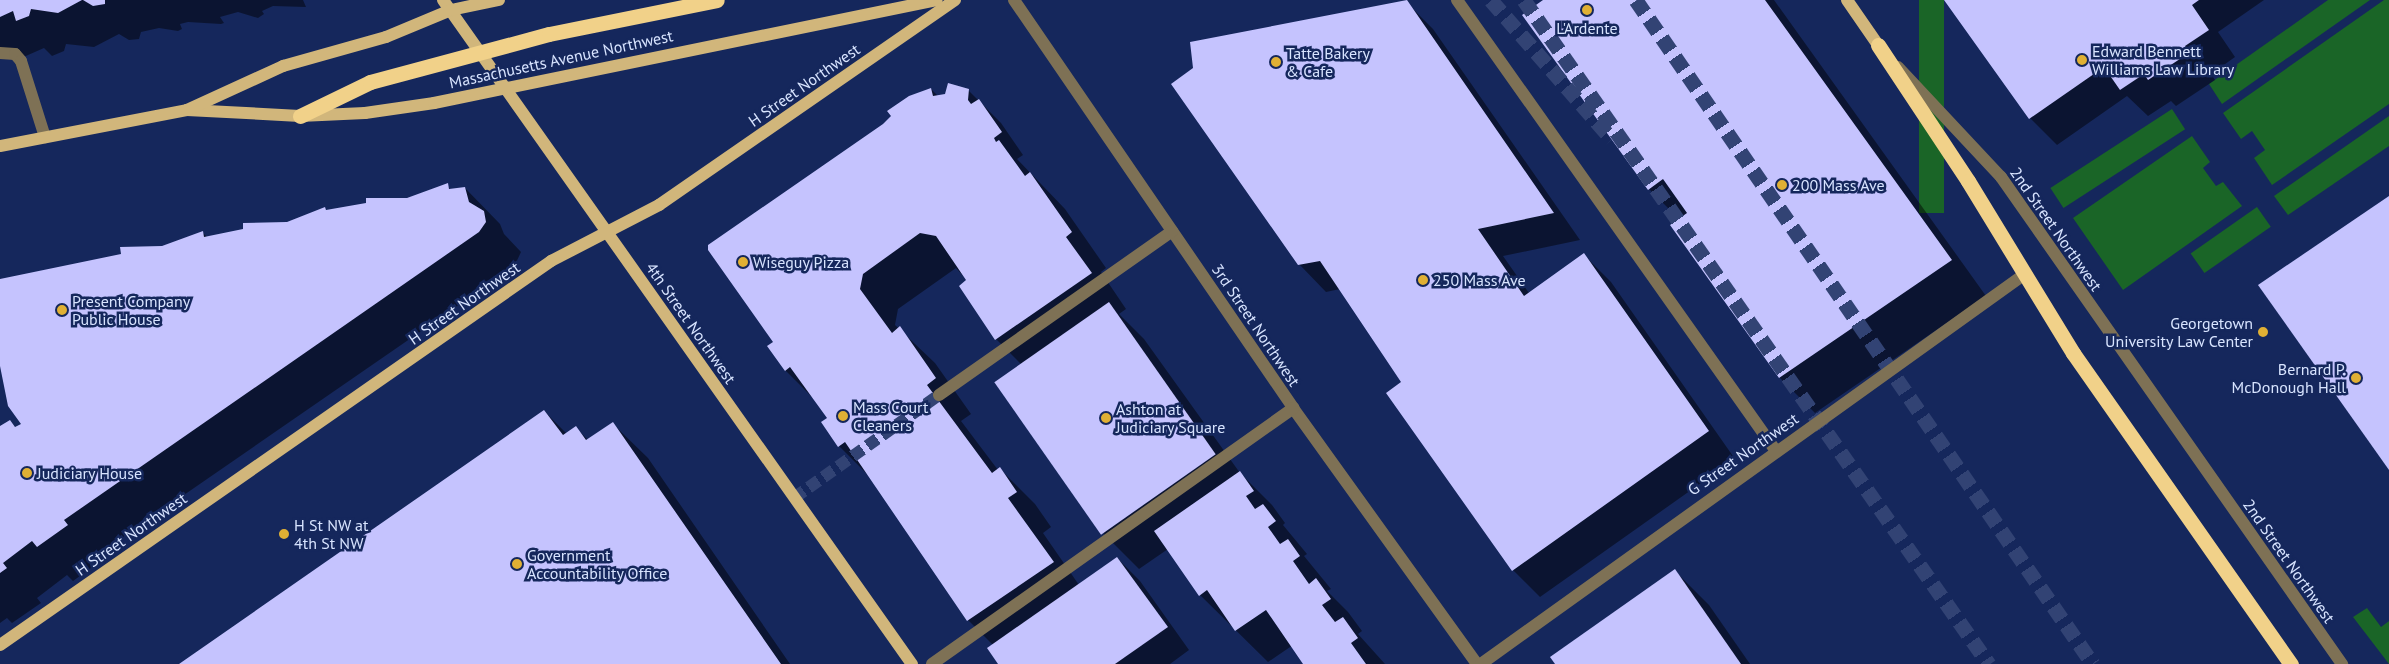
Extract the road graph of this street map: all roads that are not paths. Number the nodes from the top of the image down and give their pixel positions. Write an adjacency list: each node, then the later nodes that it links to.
1 (466, 0): 9 (main road)
2 (499, 0): 9 (main road, Massachusetts Avenue Northwest)
3 (717, 0): 11 (highway)
4 (937, 0): 13 (main road, Massachusetts Avenue Northwest)
5 (955, 0): 19 (main road, H Street Northwest)
6 (1014, 0): 18 (street, 3rd Street Northwest)
7 (1457, 0): 23 (street)
8 (1847, 0): 10 (main road, 2nd Street Northwest)
9 (447, 5): 11 (main road, 4th Street Northwest); 14 (main road, Massachusetts Avenue Northwest)
10 (1878, 45): 20 (highway); 30 (street, 2nd Street Northwest)
11 (481, 52): 13 (main road, 4th Street Northwest); 15 (highway)
12 (0, 53): 16 (street)
13 (505, 86): 15 (main road, Massachusetts Avenue Northwest); 19 (main road, 4th Street Northwest)
14 (187, 110): 15 (main road, Massachusetts Avenue Northwest); 16 (main road, Massachusetts Avenue Northwest)
15 (300, 116)
16 (45, 137): 17 (main road, Massachusetts Avenue Northwest)
17 (0, 146)
18 (1172, 231): 21 (street); 22 (street, 3rd Street Northwest)
19 (607, 232): 24 (main road, H Street Northwest); 25 (main road, 4th Street Northwest)
20 (2025, 274): 23 (street, G Street Northwest); 29 (highway)
21 (939, 396)
22 (1293, 408): 26 (street); 27 (street, 3rd Street Northwest)
23 (1776, 450): 28 (street, G Street Northwest)
24 (0, 646)
25 (912, 664)
26 (932, 664)
27 (1477, 664)
28 (1481, 664)
29 (2291, 664)
30 (2342, 664)

